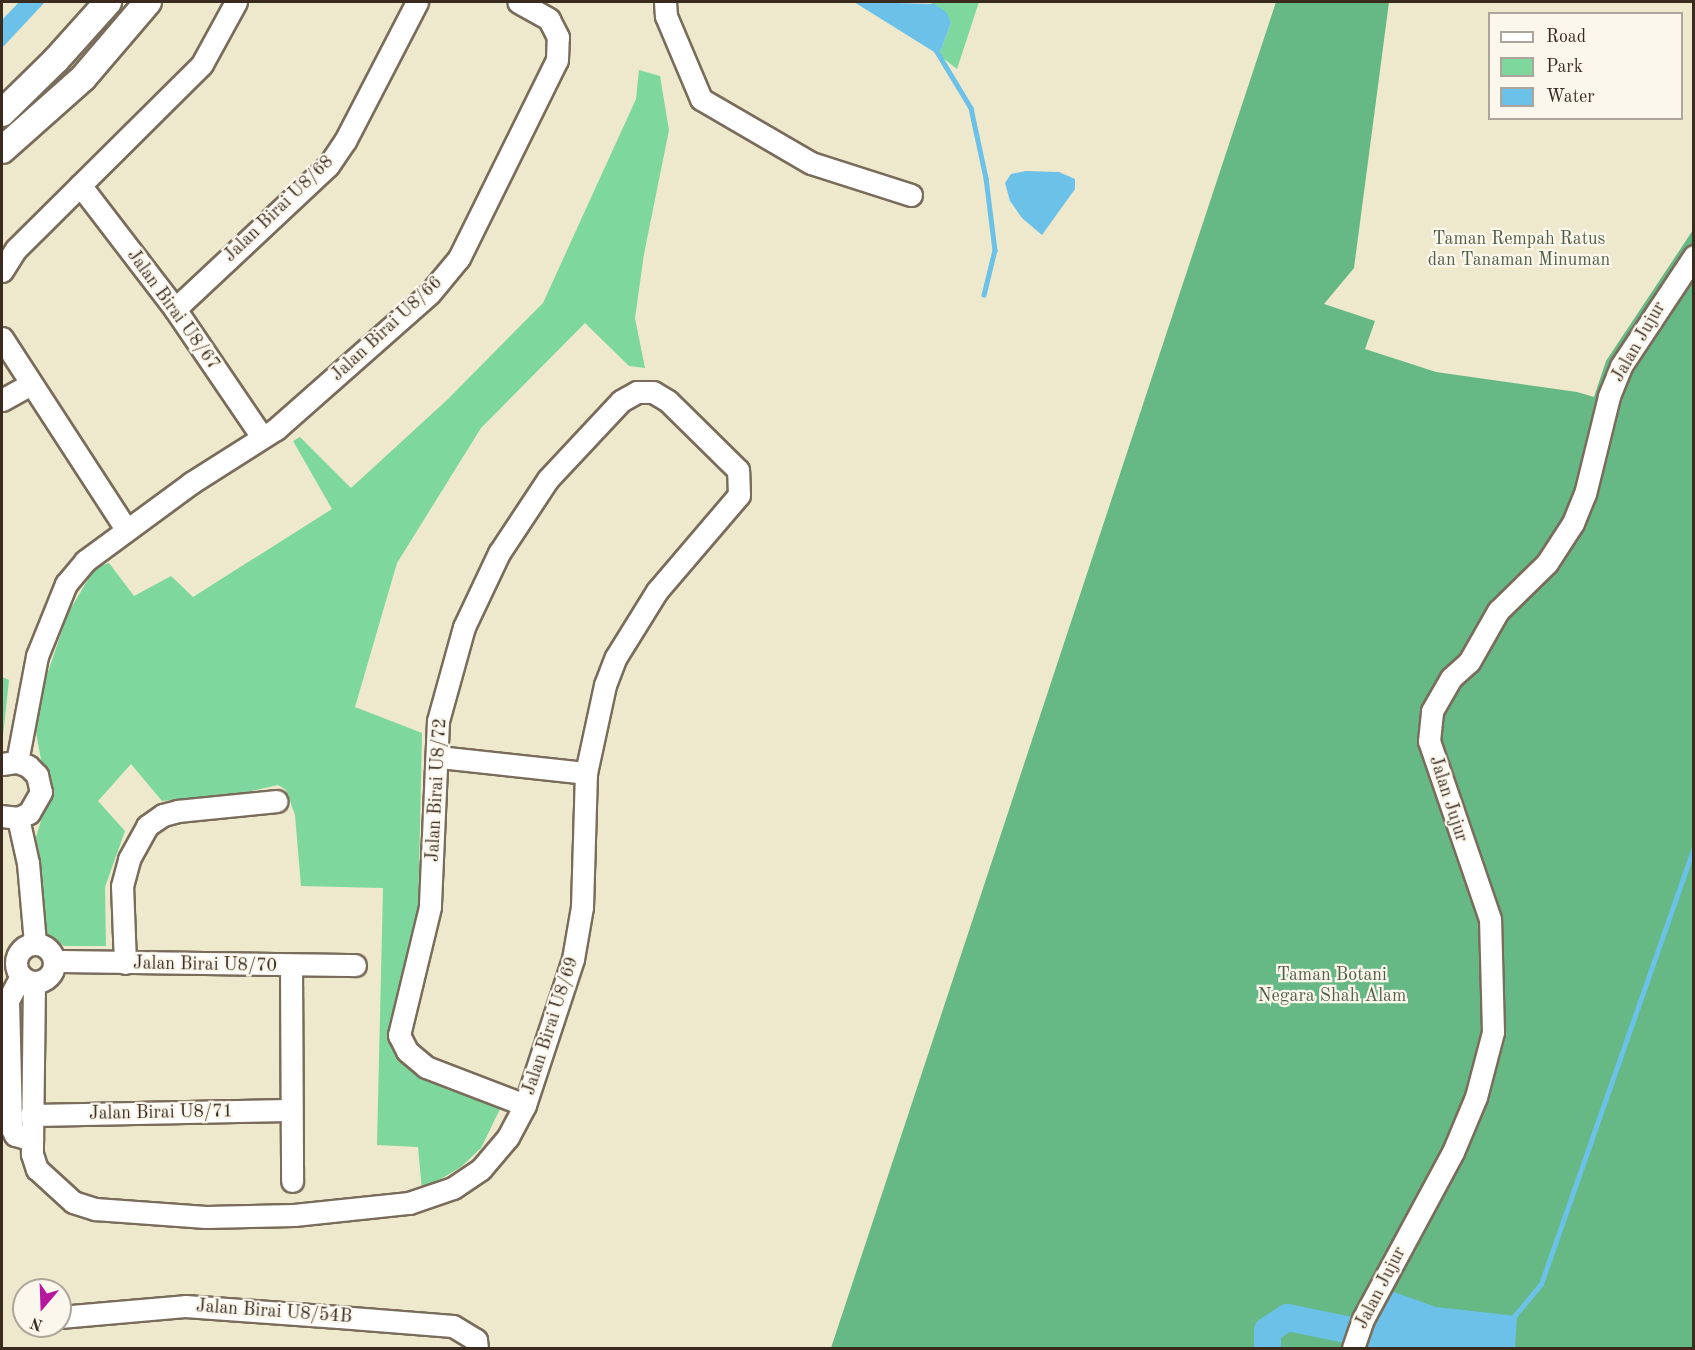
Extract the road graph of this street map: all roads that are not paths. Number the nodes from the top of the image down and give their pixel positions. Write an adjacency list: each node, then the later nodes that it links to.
1 (108, 2): 7 (main road)
2 (148, 2): 8 (main road)
3 (236, 2): 9 (street)
4 (417, 2): 13 (street, Jalan Birai U8/68)
5 (518, 2): 18 (street, Jalan Birai U8/66)
6 (664, 2): 10 (street)
7 (2, 113)
8 (2, 150)
9 (80, 185): 12 (street); 13 (street, Jalan Birai U8/67)
10 (911, 195)
11 (1694, 256): 37 (street, Jalan Jujur)
12 (2, 271)
13 (175, 309): 18 (street, Jalan Birai U8/67)
14 (2, 338): 15 (street)
15 (31, 384): 16 (street); 19 (street)
16 (2, 400)
17 (702, 433): 20 (street, Jalan Birai U8/72); 22 (street, Jalan Birai U8/69)
18 (262, 437): 19 (street, Jalan Birai U8/66)
19 (126, 529): 21 (street, Jalan Birai U8/66)
20 (439, 757): 22 (street); 31 (street, Jalan Birai U8/72)
21 (9, 763): 24 (street)
22 (586, 773): 31 (street, Jalan Birai U8/69)
23 (276, 801): 27 (street)
24 (10, 817): 25 (street)
25 (35, 943): 26 (street); 30 (street)
26 (54, 961): 27 (street, Jalan Birai U8/70); 30 (street)
27 (125, 963): 29 (street, Jalan Birai U8/70)
28 (355, 965): 29 (street, Jalan Birai U8/70)
29 (291, 967): 32 (street)
30 (18, 969): 33 (street, Jalan Birai U8/69); 34 (street)
31 (525, 1105): 34 (street, Jalan Birai U8/69)
32 (291, 1110): 33 (street, Jalan Birai U8/71); 35 (street)
33 (31, 1115): 34 (street, Jalan Birai U8/69)
34 (32, 1140)
35 (292, 1181)
36 (72, 1316): 38 (street, Jalan Birai U8/54B)
37 (1354, 1347)
38 (477, 1348)

